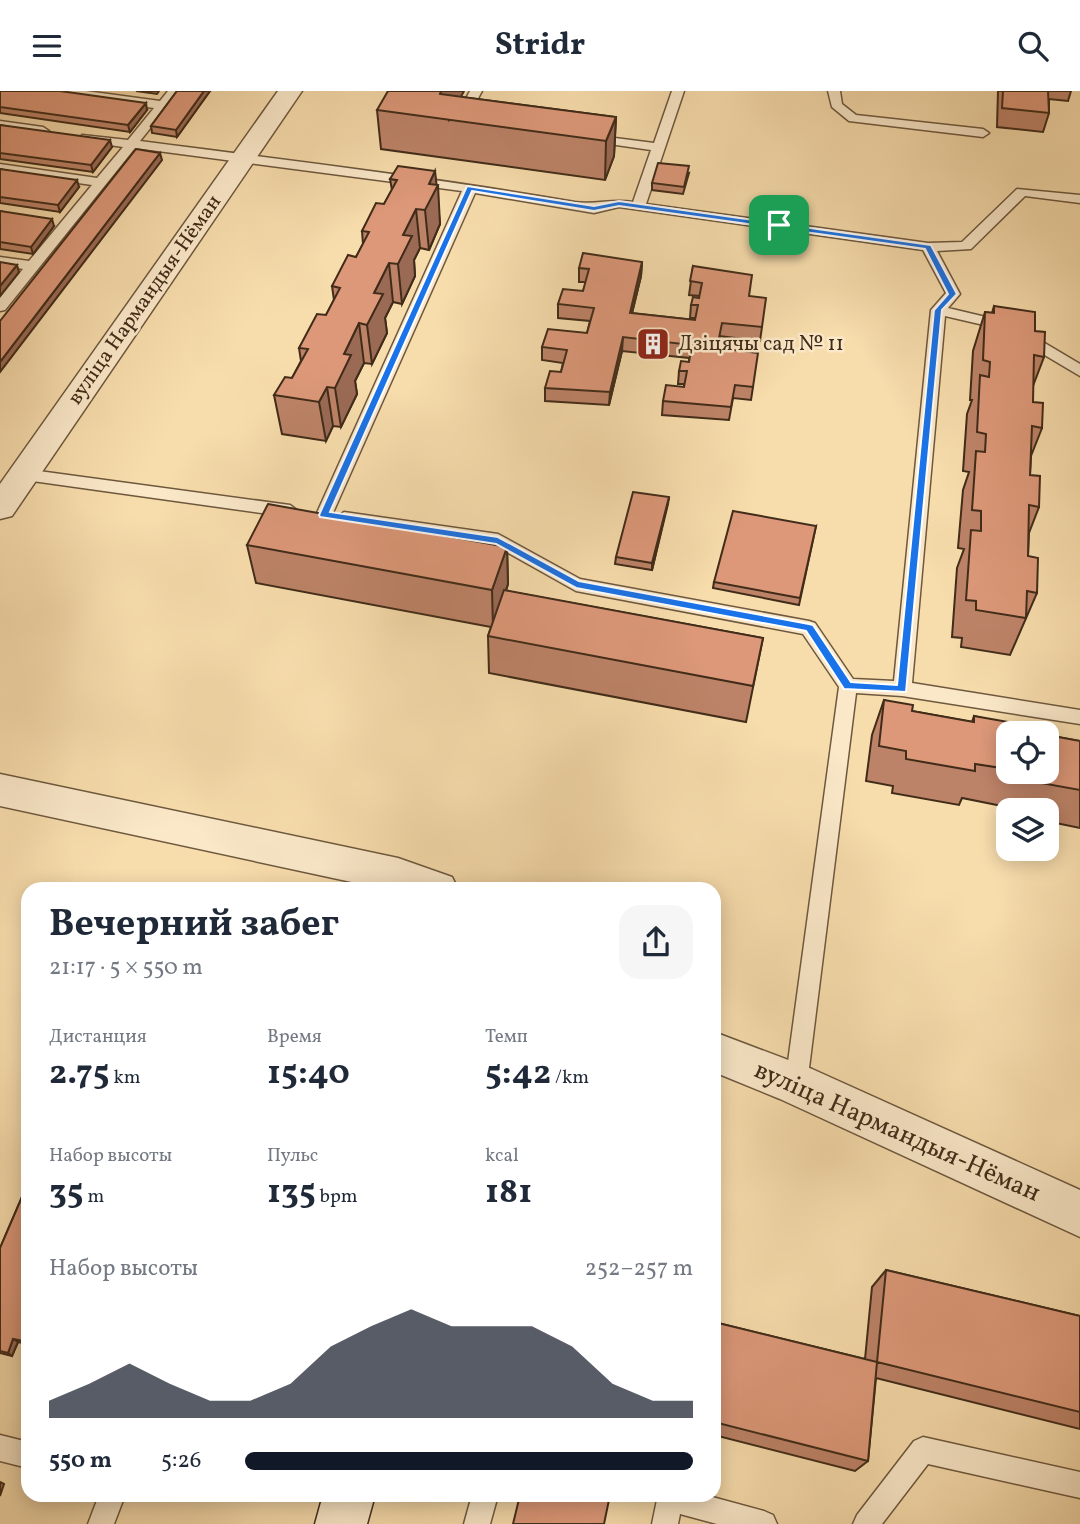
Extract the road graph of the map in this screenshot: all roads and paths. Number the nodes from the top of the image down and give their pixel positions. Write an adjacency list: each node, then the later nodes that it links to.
1 (58, 91): 7 (lane)
2 (174, 91): 7 (lane)
3 (290, 91): 14 (street, вуліца Нармандыя-Нёман)
4 (476, 91): 8 (lane)
5 (677, 91): 13 (lane)
6 (834, 91): 10 (lane)
7 (163, 105): 12 (lane)
8 (474, 121)
9 (0, 124): 12 (lane)
10 (983, 133)
11 (578, 136): 13 (lane)
12 (131, 144): 14 (lane); 16 (lane)
13 (656, 147): 19 (lane)
14 (242, 159): 17 (lane); 26 (street, вуліца Нармандыя-Нёман)
15 (0, 168): 16 (lane)
16 (101, 182): 22 (lane)
17 (470, 188): 19 (lane); 28 (lane)
18 (1080, 199): 20 (lane)
19 (638, 207): 20 (lane)
20 (928, 247): 24 (lane)
21 (0, 261): 22 (lane)
22 (33, 266): 23 (lane)
23 (0, 307)
24 (938, 310): 25 (lane); 30 (lane)
25 (1080, 371)
26 (23, 475): 27 (street, вуліца Нармандыя-Нёман); 28 (lane)
27 (0, 508)
28 (324, 515): 29 (lane)
29 (848, 686): 30 (lane); 35 (lane)
30 (902, 689): 31 (lane)
31 (1080, 717)
32 (0, 790): 33 (street)
33 (418, 882)
34 (721, 1055): 35 (street, вуліца Нармандыя-Нёман)
35 (796, 1084): 36 (street, вуліца Нармандыя-Нёман)
36 (1080, 1214)
37 (0, 1448): 38 (lane)
38 (21, 1453)
39 (1080, 1485): 50 (lane)
40 (109, 1502): 45 (lane)
41 (347, 1502): 46 (street)
42 (483, 1502): 47 (lane)
43 (669, 1502): 48 (lane)
44 (687, 1502): 49 (lane)
45 (101, 1524)
46 (341, 1524)
47 (477, 1524)
48 (665, 1524)
49 (764, 1524)
50 (866, 1524)

